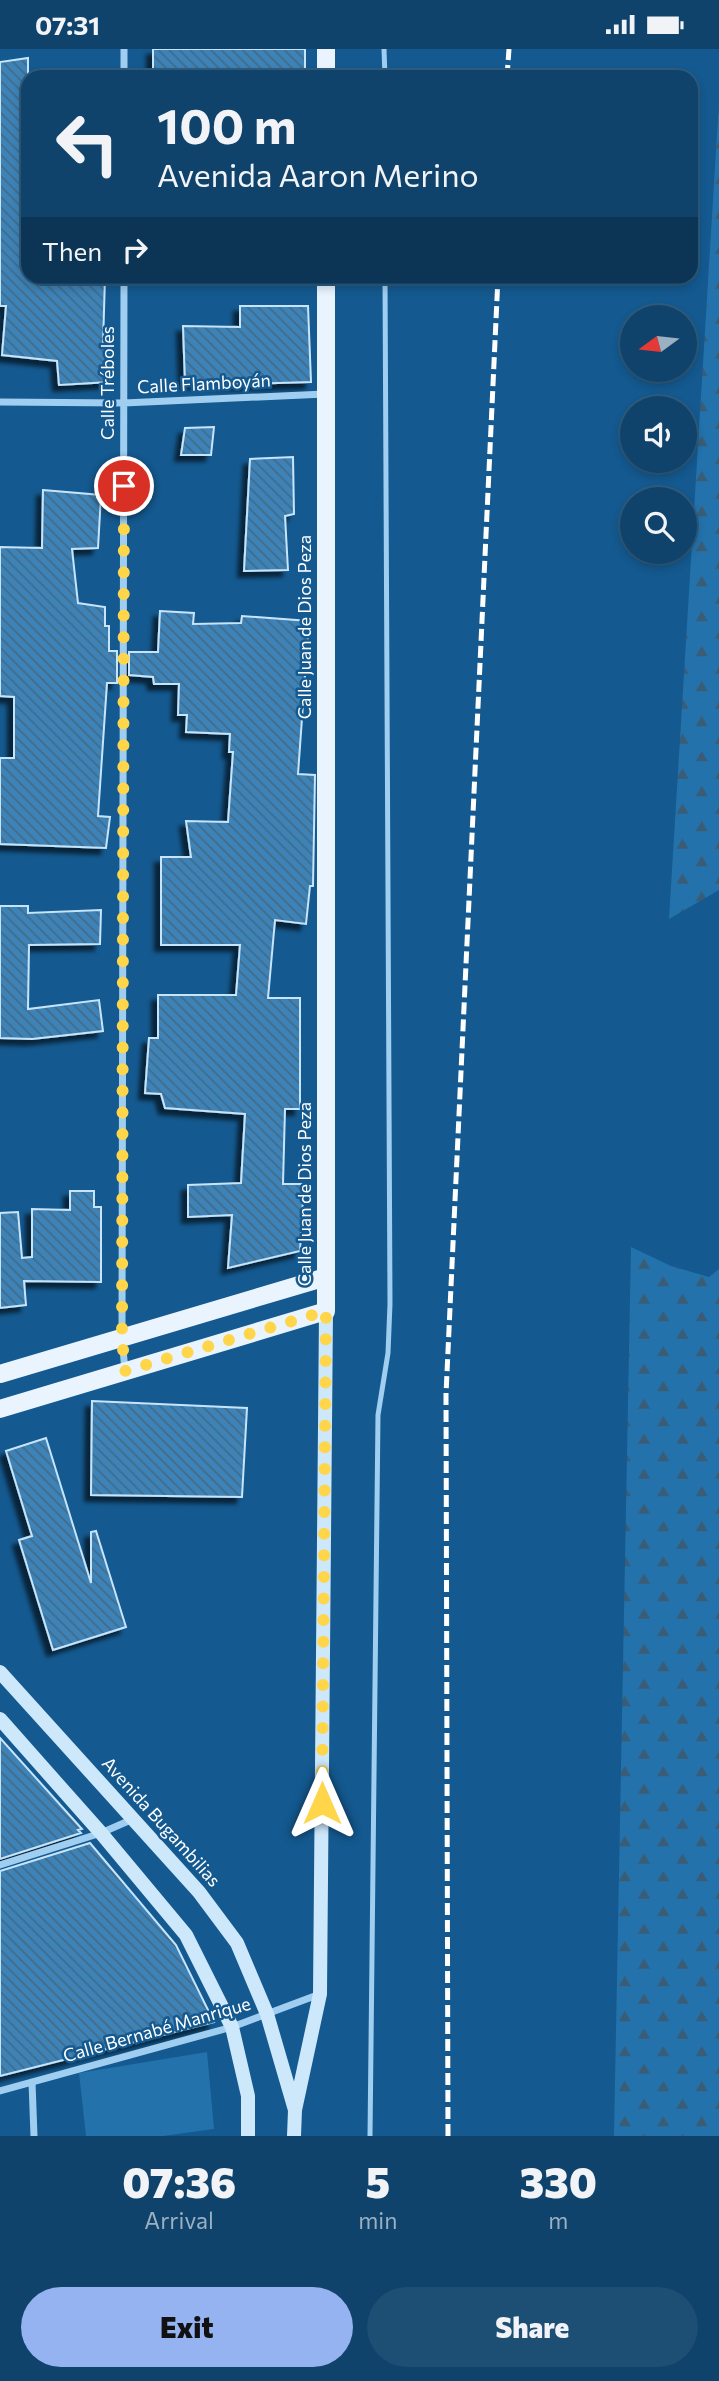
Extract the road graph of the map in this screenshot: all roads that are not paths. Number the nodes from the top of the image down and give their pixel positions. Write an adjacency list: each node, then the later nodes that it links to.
1 (124, 49): 4 (street)
2 (326, 49): 5 (main road)
3 (384, 49): 6 (lane)
4 (124, 70)
5 (326, 70)
6 (384, 70)
7 (124, 284): 12 (street, Calle Tréboles)
8 (326, 284): 10 (main road, Calle Juan de Dios Peza)
9 (385, 284): 33 (lane)
10 (326, 394): 12 (street, Calle Flamboyán); 13 (main road, Calle Juan de Dios Peza)
11 (0, 402): 12 (street, Calle Flamboyán)
12 (124, 403): 15 (street, Calle Tréboles)
13 (326, 1277): 14 (main road, Calle Juan de Dios Peza); 15 (main road)
14 (326, 1311): 16 (main road); 24 (main road, Calle Juan de Dios Peza)
15 (122, 1338): 16 (street, Calle Tréboles); 17 (main road)
16 (125, 1371): 18 (main road)
17 (0, 1374)
18 (0, 1409)
19 (0, 1672): 21 (main road, Avenida Bugambilias)
20 (0, 1719): 22 (main road)
21 (133, 1819): 22 (street); 25 (main road, Avenida Bugambilias)
22 (101, 1833): 23 (street); 26 (main road)
23 (0, 1865)
24 (320, 1994): 25 (street, Calle Bernabé Manrique); 29 (main road, Calle Juan de Dios Peza)
25 (267, 2014): 26 (street, Calle Bernabé Manrique); 29 (main road, Calle Juan de Dios Peza)
26 (232, 2027): 27 (street, Calle Bernabé Manrique); 31 (main road)
27 (32, 2082): 28 (street, Calle Bernabé Manrique); 30 (street)
28 (0, 2091)
29 (295, 2110): 32 (main road, Calle Juan de Dios Peza)
30 (34, 2136)
31 (248, 2136)
32 (294, 2136)
33 (370, 2136)

